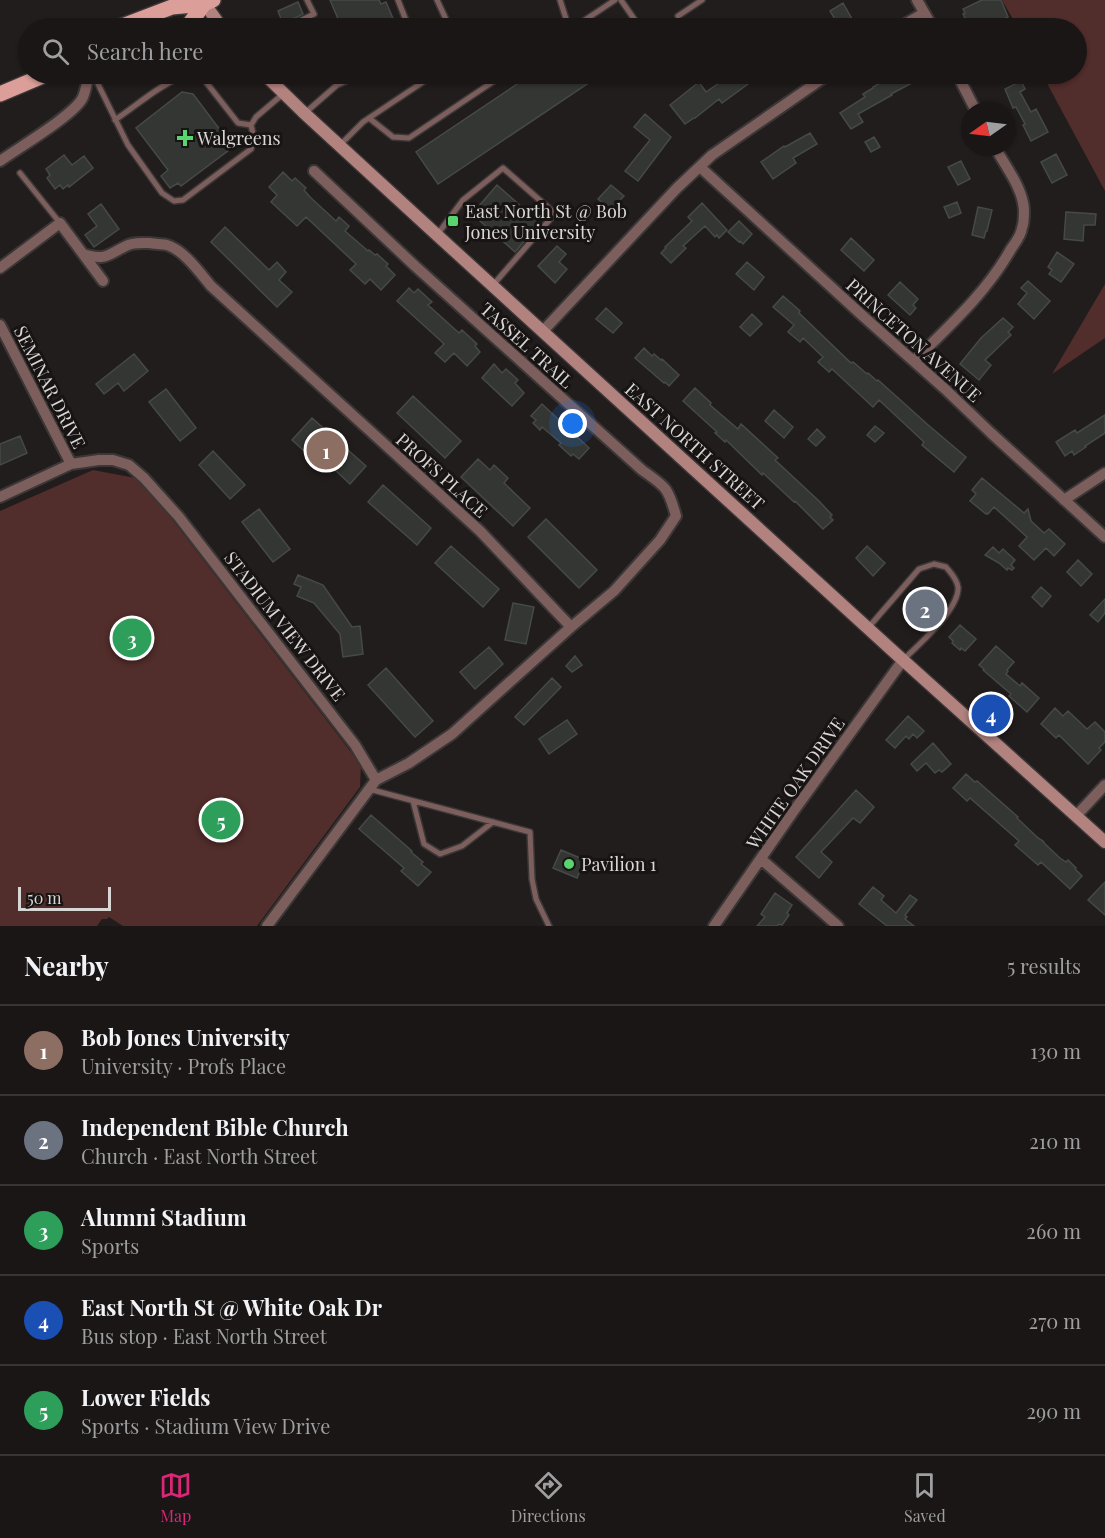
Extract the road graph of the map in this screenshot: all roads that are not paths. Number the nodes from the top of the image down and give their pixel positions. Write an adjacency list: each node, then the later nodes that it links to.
1 (307, 0): 15 (lane)
2 (398, 0): 16 (lane)
3 (437, 0): 17 (lane)
4 (560, 0): 18 (lane)
5 (615, 0): 19 (lane)
6 (621, 0): 20 (lane)
7 (702, 0): 11 (lane)
8 (917, 0): 10 (street)
9 (206, 1): 12 (main road); 13 (main road); 14 (main road)
10 (924, 14): 21 (street); 22 (street)
11 (678, 16)
12 (143, 18)
13 (194, 18)
14 (216, 18)
15 (306, 18)
16 (405, 18)
17 (445, 18)
18 (567, 18)
19 (587, 18)
20 (633, 18)
21 (917, 18)
22 (927, 18)
23 (24, 84): 35 (main road)
24 (87, 84): 43 (street)
25 (96, 84): 39 (lane)
26 (167, 84): 39 (lane)
27 (207, 84): 40 (lane)
28 (275, 84): 34 (main road, EAST NORTH STREET)
29 (339, 84): 37 (lane)
30 (420, 84): 38 (lane)
31 (490, 84): 38 (lane)
32 (815, 84): 44 (street)
33 (962, 84): 36 (street)
34 (284, 93): 37 (main road, EAST NORTH STREET); 40 (lane)
35 (0, 94)
36 (971, 102)
37 (305, 114): 41 (main road, EAST NORTH STREET)
38 (369, 118): 41 (lane)
39 (115, 120): 40 (lane)
40 (251, 125)
41 (339, 146): 48 (main road, EAST NORTH STREET)
42 (1000, 156): 55 (street)
43 (0, 161)
44 (700, 167): 54 (street); 55 (street, PRINCETON AVENUE)
45 (314, 171): 61 (street, TASSEL TRAIL)
46 (20, 173): 47 (lane)
47 (60, 223): 49 (street); 50 (street)
48 (437, 235): 52 (main road, EAST NORTH STREET); 52 (lane)
49 (83, 254): 51 (street); 61 (street, PROFS PLACE)
50 (0, 268)
51 (103, 281)
52 (493, 285): 54 (main road, EAST NORTH STREET)
53 (0, 325): 56 (street, SEMINAR DRIVE)
54 (543, 331): 62 (main road, EAST NORTH STREET)
55 (914, 361): 59 (street, PRINCETON AVENUE)
56 (71, 464): 58 (street, STADIUM VIEW DRIVE); 64 (street, STADIUM VIEW DRIVE)
57 (1105, 473): 59 (street)
58 (0, 497)
59 (1064, 500): 60 (street, PRINCETON AVENUE)
60 (1105, 537)
61 (571, 627): 64 (street)
62 (868, 628): 63 (main road, EAST NORTH STREET); 63 (lane)
63 (903, 660): 67 (main road, EAST NORTH STREET); 70 (street, WHITE OAK DRIVE)
64 (373, 785): 66 (lane); 71 (street)
65 (1105, 785): 67 (street)
66 (413, 801): 68 (lane); 68 (lane)
67 (1076, 816): 69 (main road, EAST NORTH STREET)
68 (493, 822): 72 (lane)
69 (1105, 842)
70 (761, 859): 73 (street, WHITE OAK DRIVE); 74 (street)
71 (267, 926)
72 (549, 926)
73 (714, 926)
74 (838, 926)

